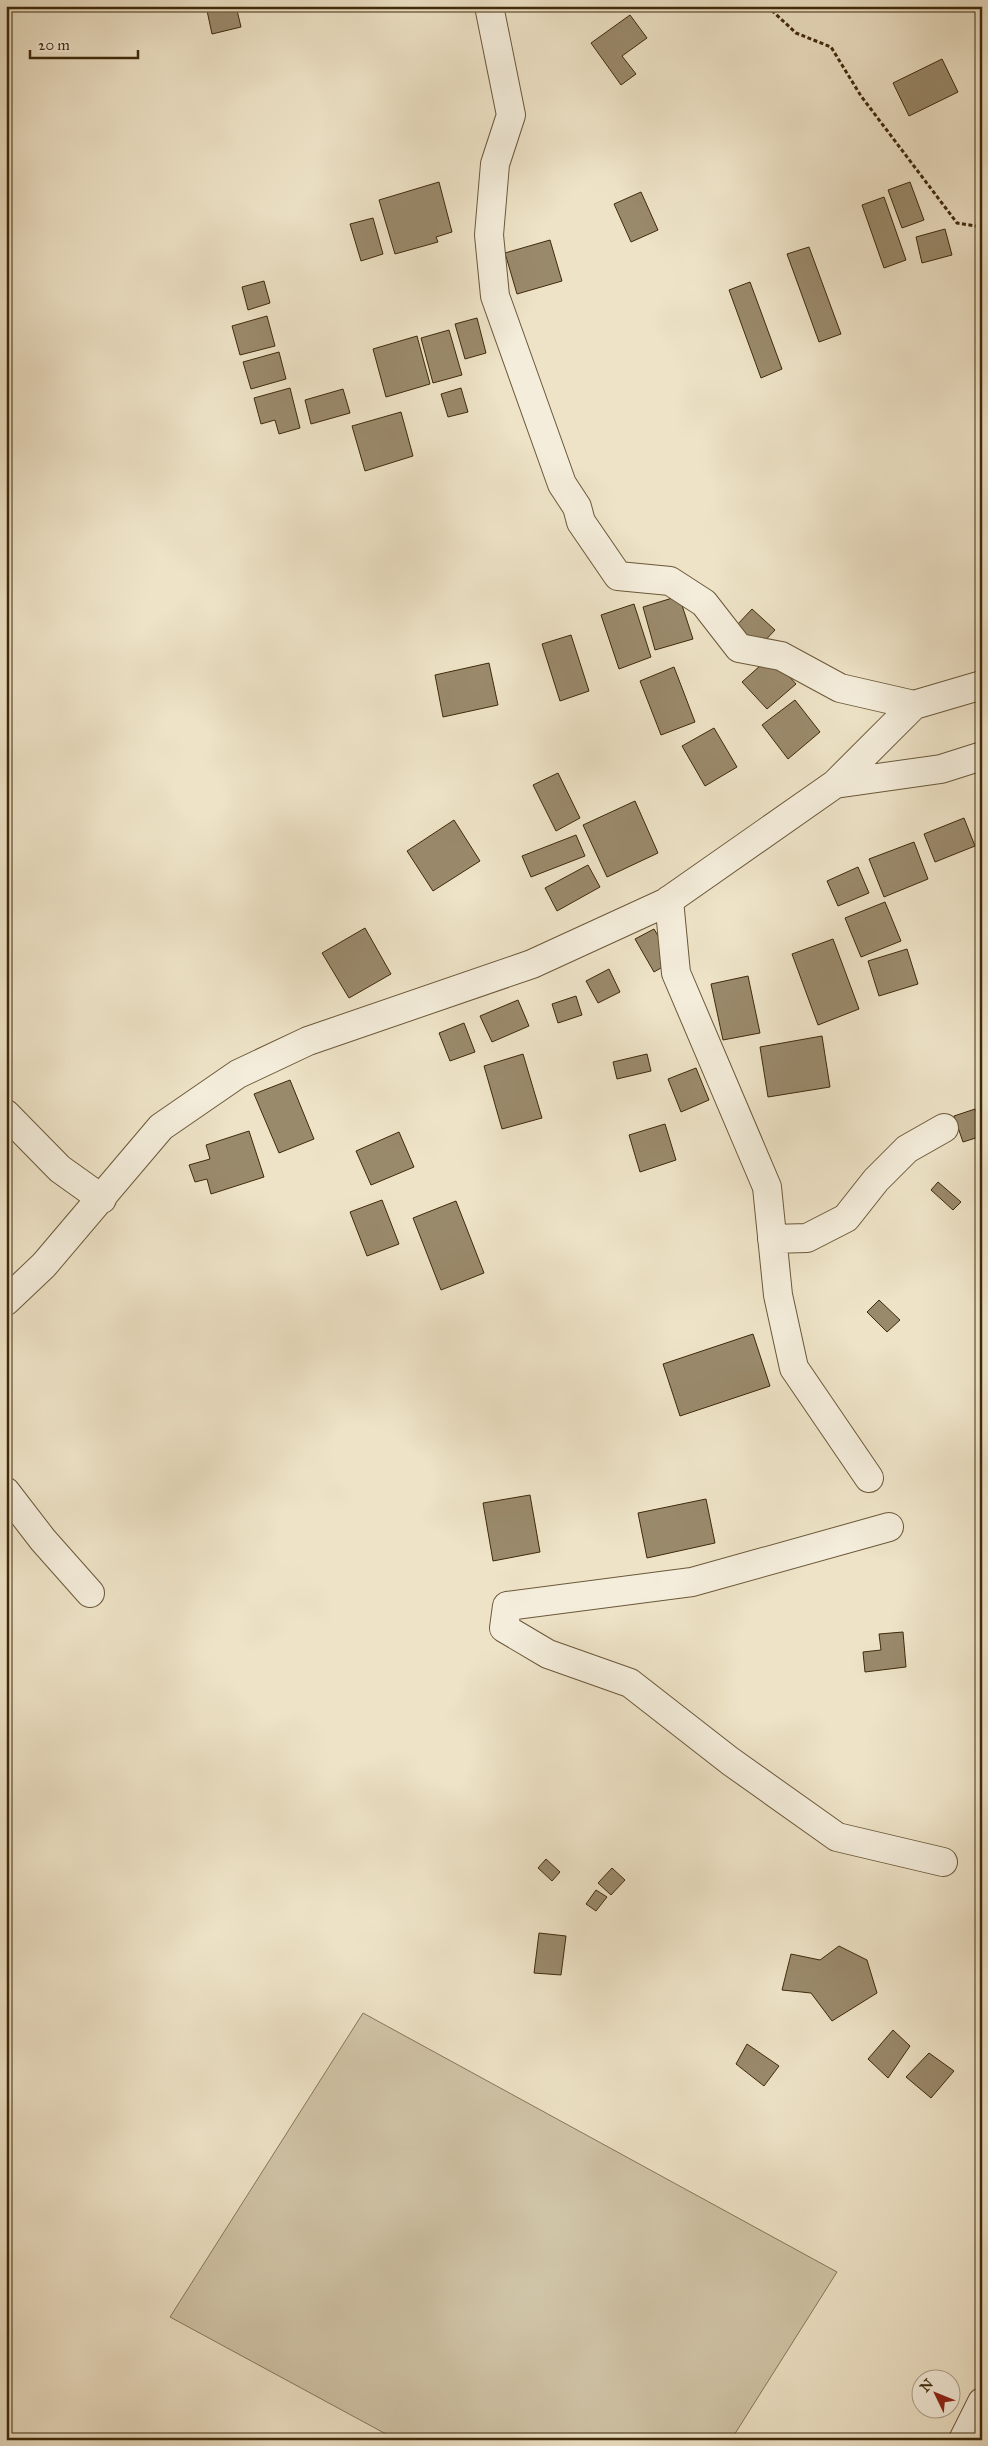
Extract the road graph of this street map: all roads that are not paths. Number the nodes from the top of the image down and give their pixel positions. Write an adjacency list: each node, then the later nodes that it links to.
1 (489, 6): 3 (street)
2 (982, 685): 3 (street)
3 (914, 705): 5 (street)
4 (982, 756): 5 (street)
5 (835, 784): 6 (street)
6 (669, 900): 9 (street); 10 (street)
7 (6, 1114): 9 (street)
8 (944, 1128): 10 (street)
9 (102, 1199): 11 (street)
10 (772, 1239): 12 (street)
11 (6, 1301)
12 (869, 1478)
13 (6, 1492): 15 (street)
14 (890, 1527): 16 (street)
15 (90, 1593)
16 (943, 1862)
17 (982, 2402): 18 (street)
18 (963, 2440)

